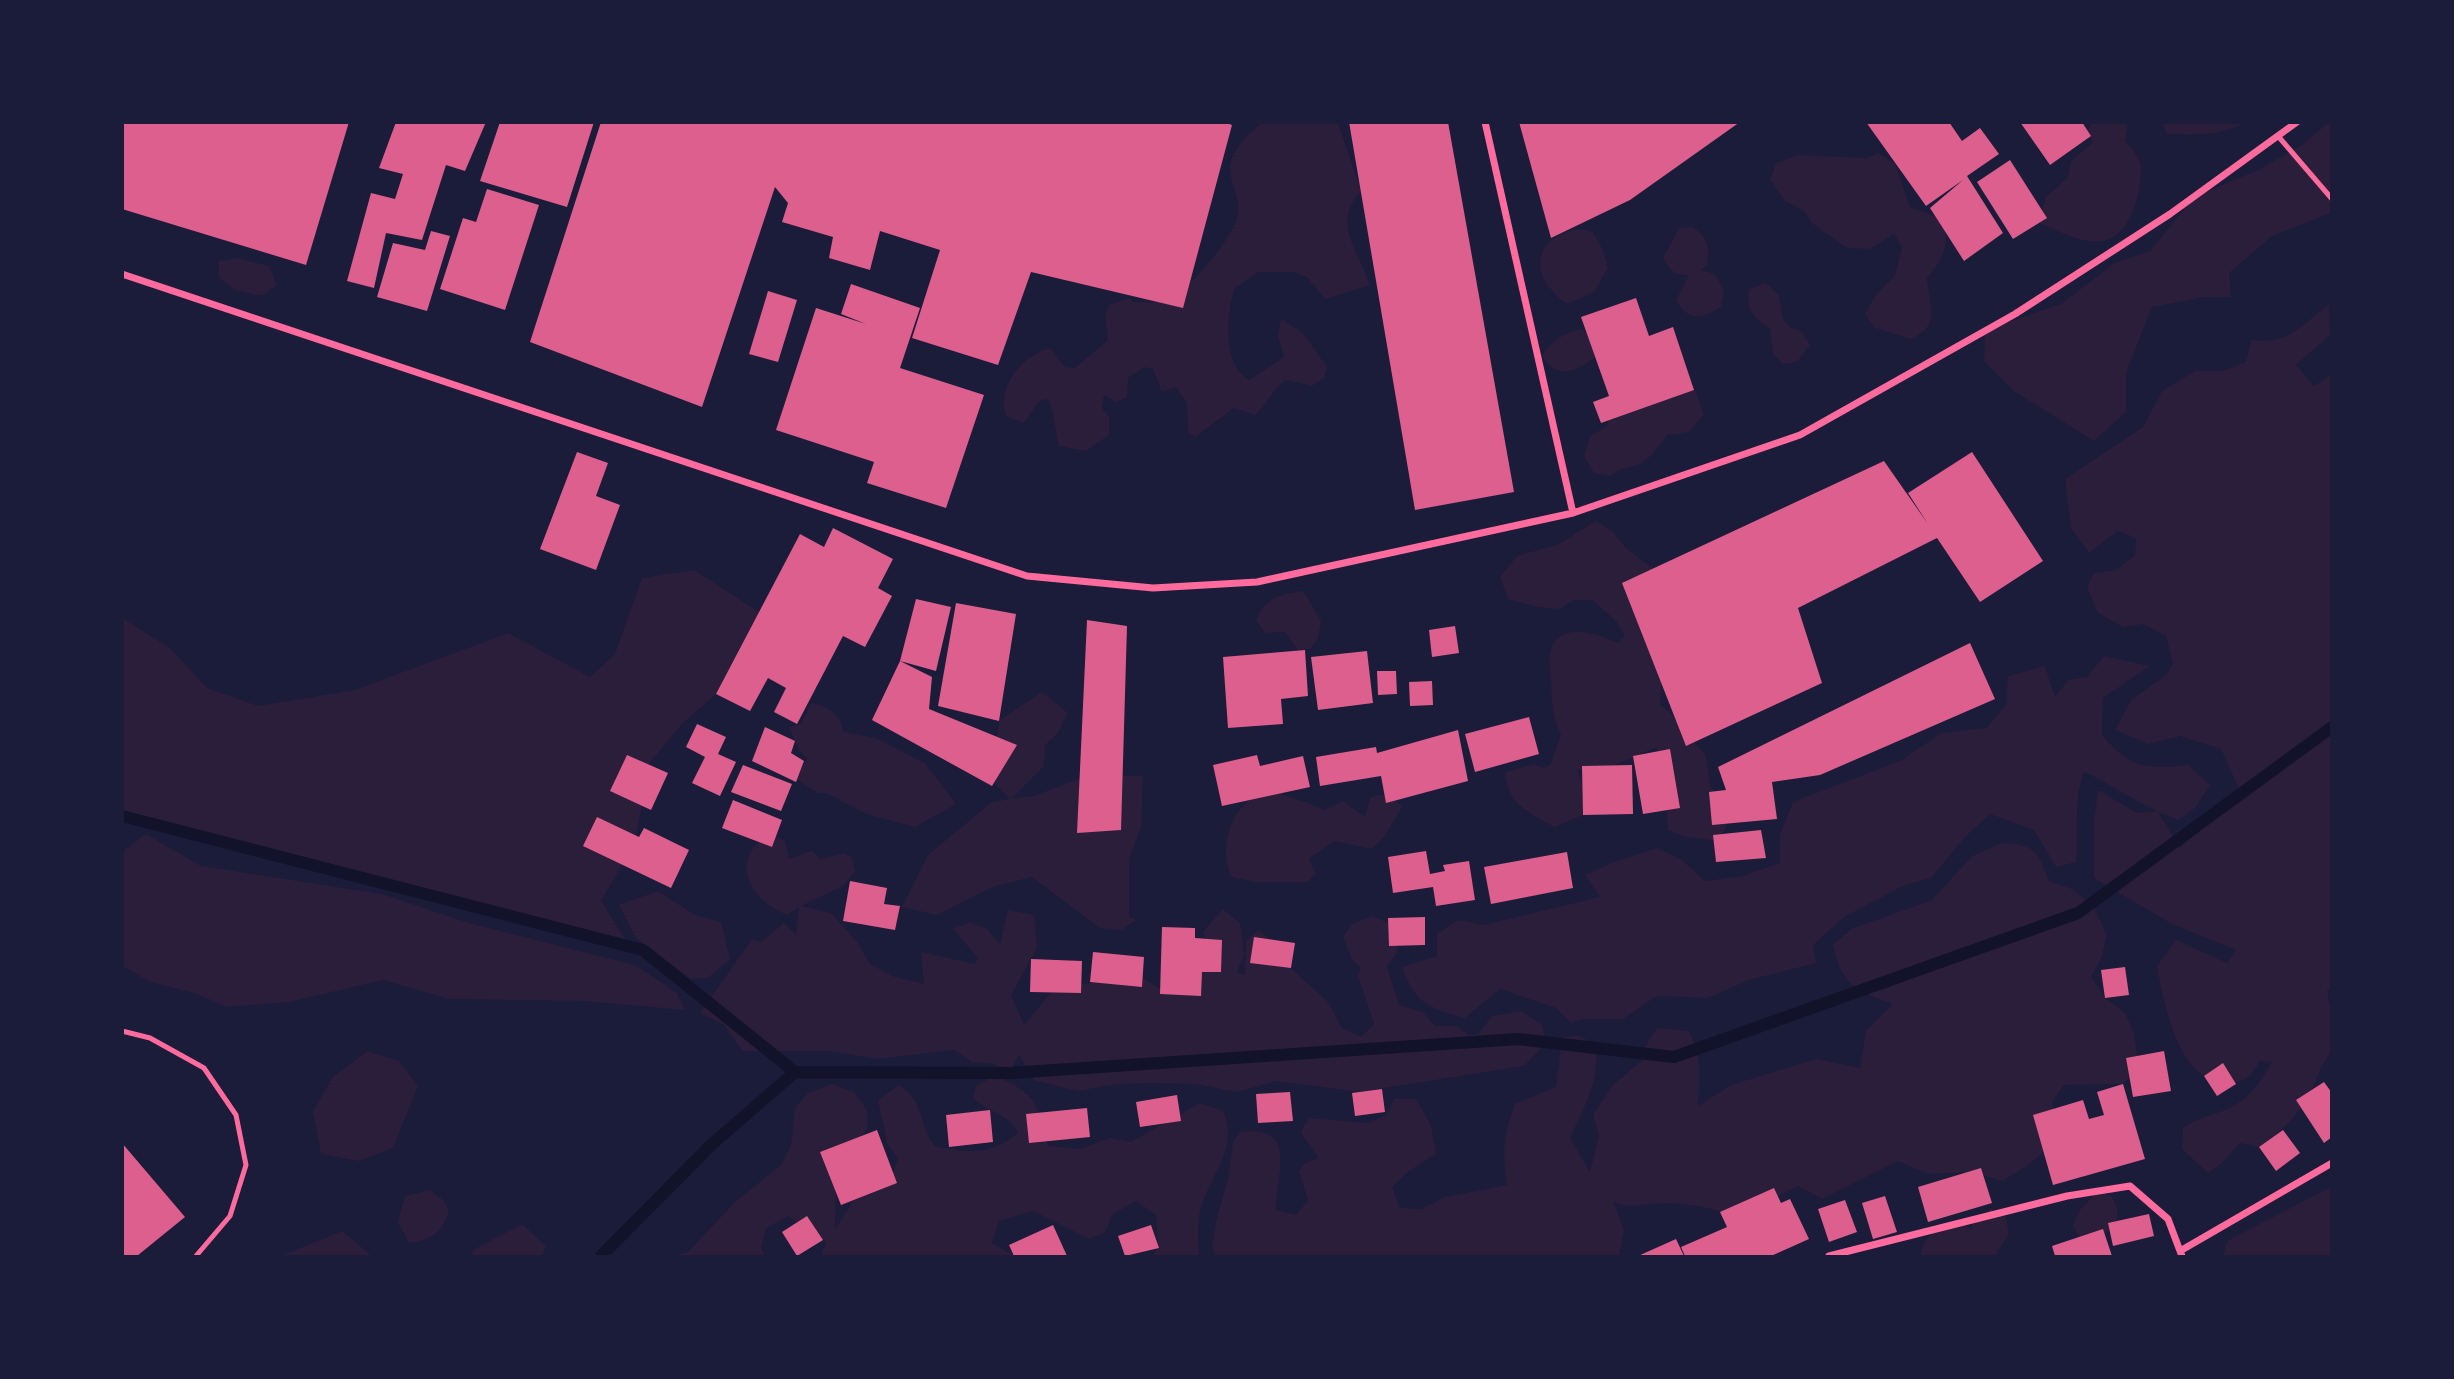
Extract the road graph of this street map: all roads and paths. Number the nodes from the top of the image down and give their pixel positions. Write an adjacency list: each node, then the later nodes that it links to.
1 (1485, 122): 6 (street)
2 (2297, 122): 3 (street)
3 (2277, 136): 4 (lane); 6 (street)
4 (2332, 199)
5 (122, 274): 6 (street)
6 (1573, 513)
7 (122, 1031): 10 (lane)
8 (2332, 1163): 9 (street)
9 (2181, 1254): 11 (street)
10 (196, 1256)
11 (1829, 1256)

